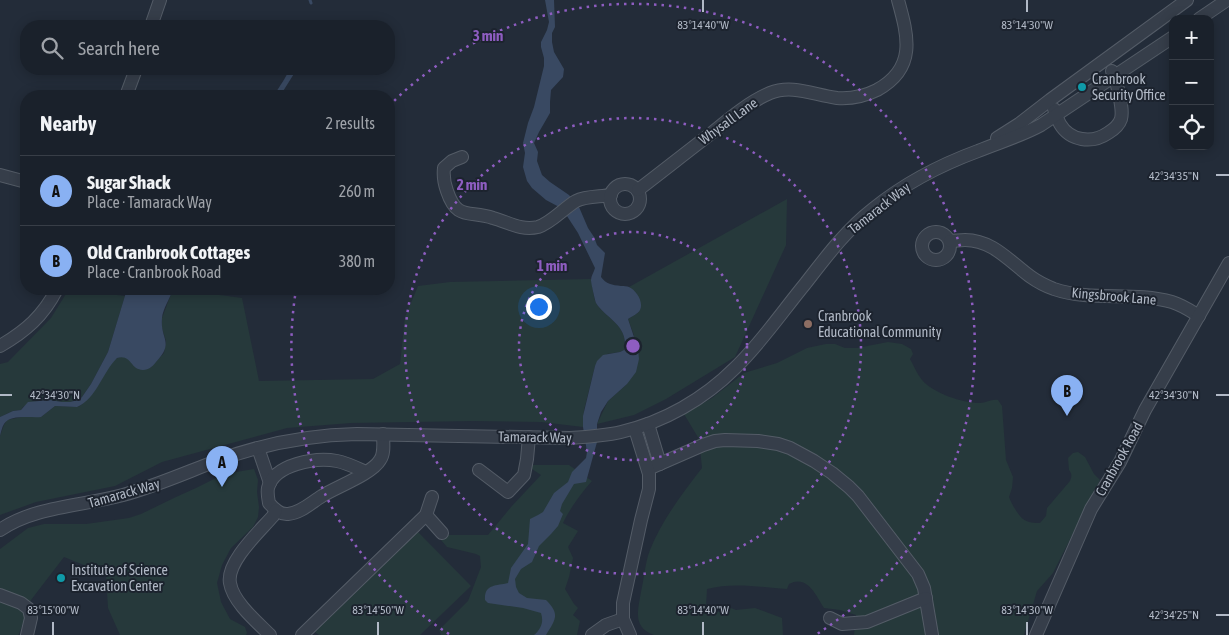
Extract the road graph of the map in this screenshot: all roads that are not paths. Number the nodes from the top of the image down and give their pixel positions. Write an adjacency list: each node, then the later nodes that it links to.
1 (160, 0): 6 (street)
2 (898, 0): 18 (street, Whysall Lane)
3 (1187, 0): 8 (street, Tamarack Way)
4 (1227, 0): 5 (street)
5 (1205, 15)
6 (153, 20)
7 (1169, 40): 10 (street, Tamarack Way)
8 (1104, 60): 10 (street); 12 (street, Tamarack Way)
9 (134, 75): 11 (street)
10 (1115, 76): 13 (street, Tamarack Way); 13 (street)
11 (128, 90)
12 (1050, 100): 13 (street); 14 (street, Tamarack Way)
13 (1056, 115): 14 (street, Tamarack Way)
14 (978, 151): 25 (street, Tamarack Way)
15 (462, 158): 19 (street)
16 (0, 175): 17 (street)
17 (20, 180)
18 (638, 190): 19 (street); 19 (street)
19 (611, 195)
20 (950, 241): 23 (street, Kingsbrook Lane)
21 (1229, 263): 23 (street, Cranbrook Road)
22 (53, 295): 24 (street)
23 (1199, 316): 50 (street, Cranbrook Road)
24 (0, 346)
25 (648, 424): 26 (street, Tamarack Way); 30 (street)
26 (635, 428): 28 (street, Tamarack Way); 31 (street)
27 (383, 434): 28 (street, Tamarack Way); 29 (street, Tamarack Way); 33 (street)
28 (529, 437): 32 (street)
29 (258, 448): 34 (street); 38 (street, Tamarack Way)
30 (660, 464): 31 (street); 41 (street)
31 (648, 469): 43 (street)
32 (479, 470)
33 (366, 472): 34 (street); 36 (street)
34 (270, 483): 36 (street)
35 (432, 497): 37 (street)
36 (276, 510): 44 (street)
37 (426, 515): 39 (street); 46 (street)
38 (0, 530)
39 (442, 533)
40 (0, 595): 45 (street)
41 (926, 598): 42 (street); 49 (street)
42 (830, 618)
43 (623, 619): 47 (street); 48 (street)
44 (261, 632)
45 (27, 635)
46 (302, 635)
47 (592, 635)
48 (630, 635)
49 (932, 635)
50 (1036, 635)

